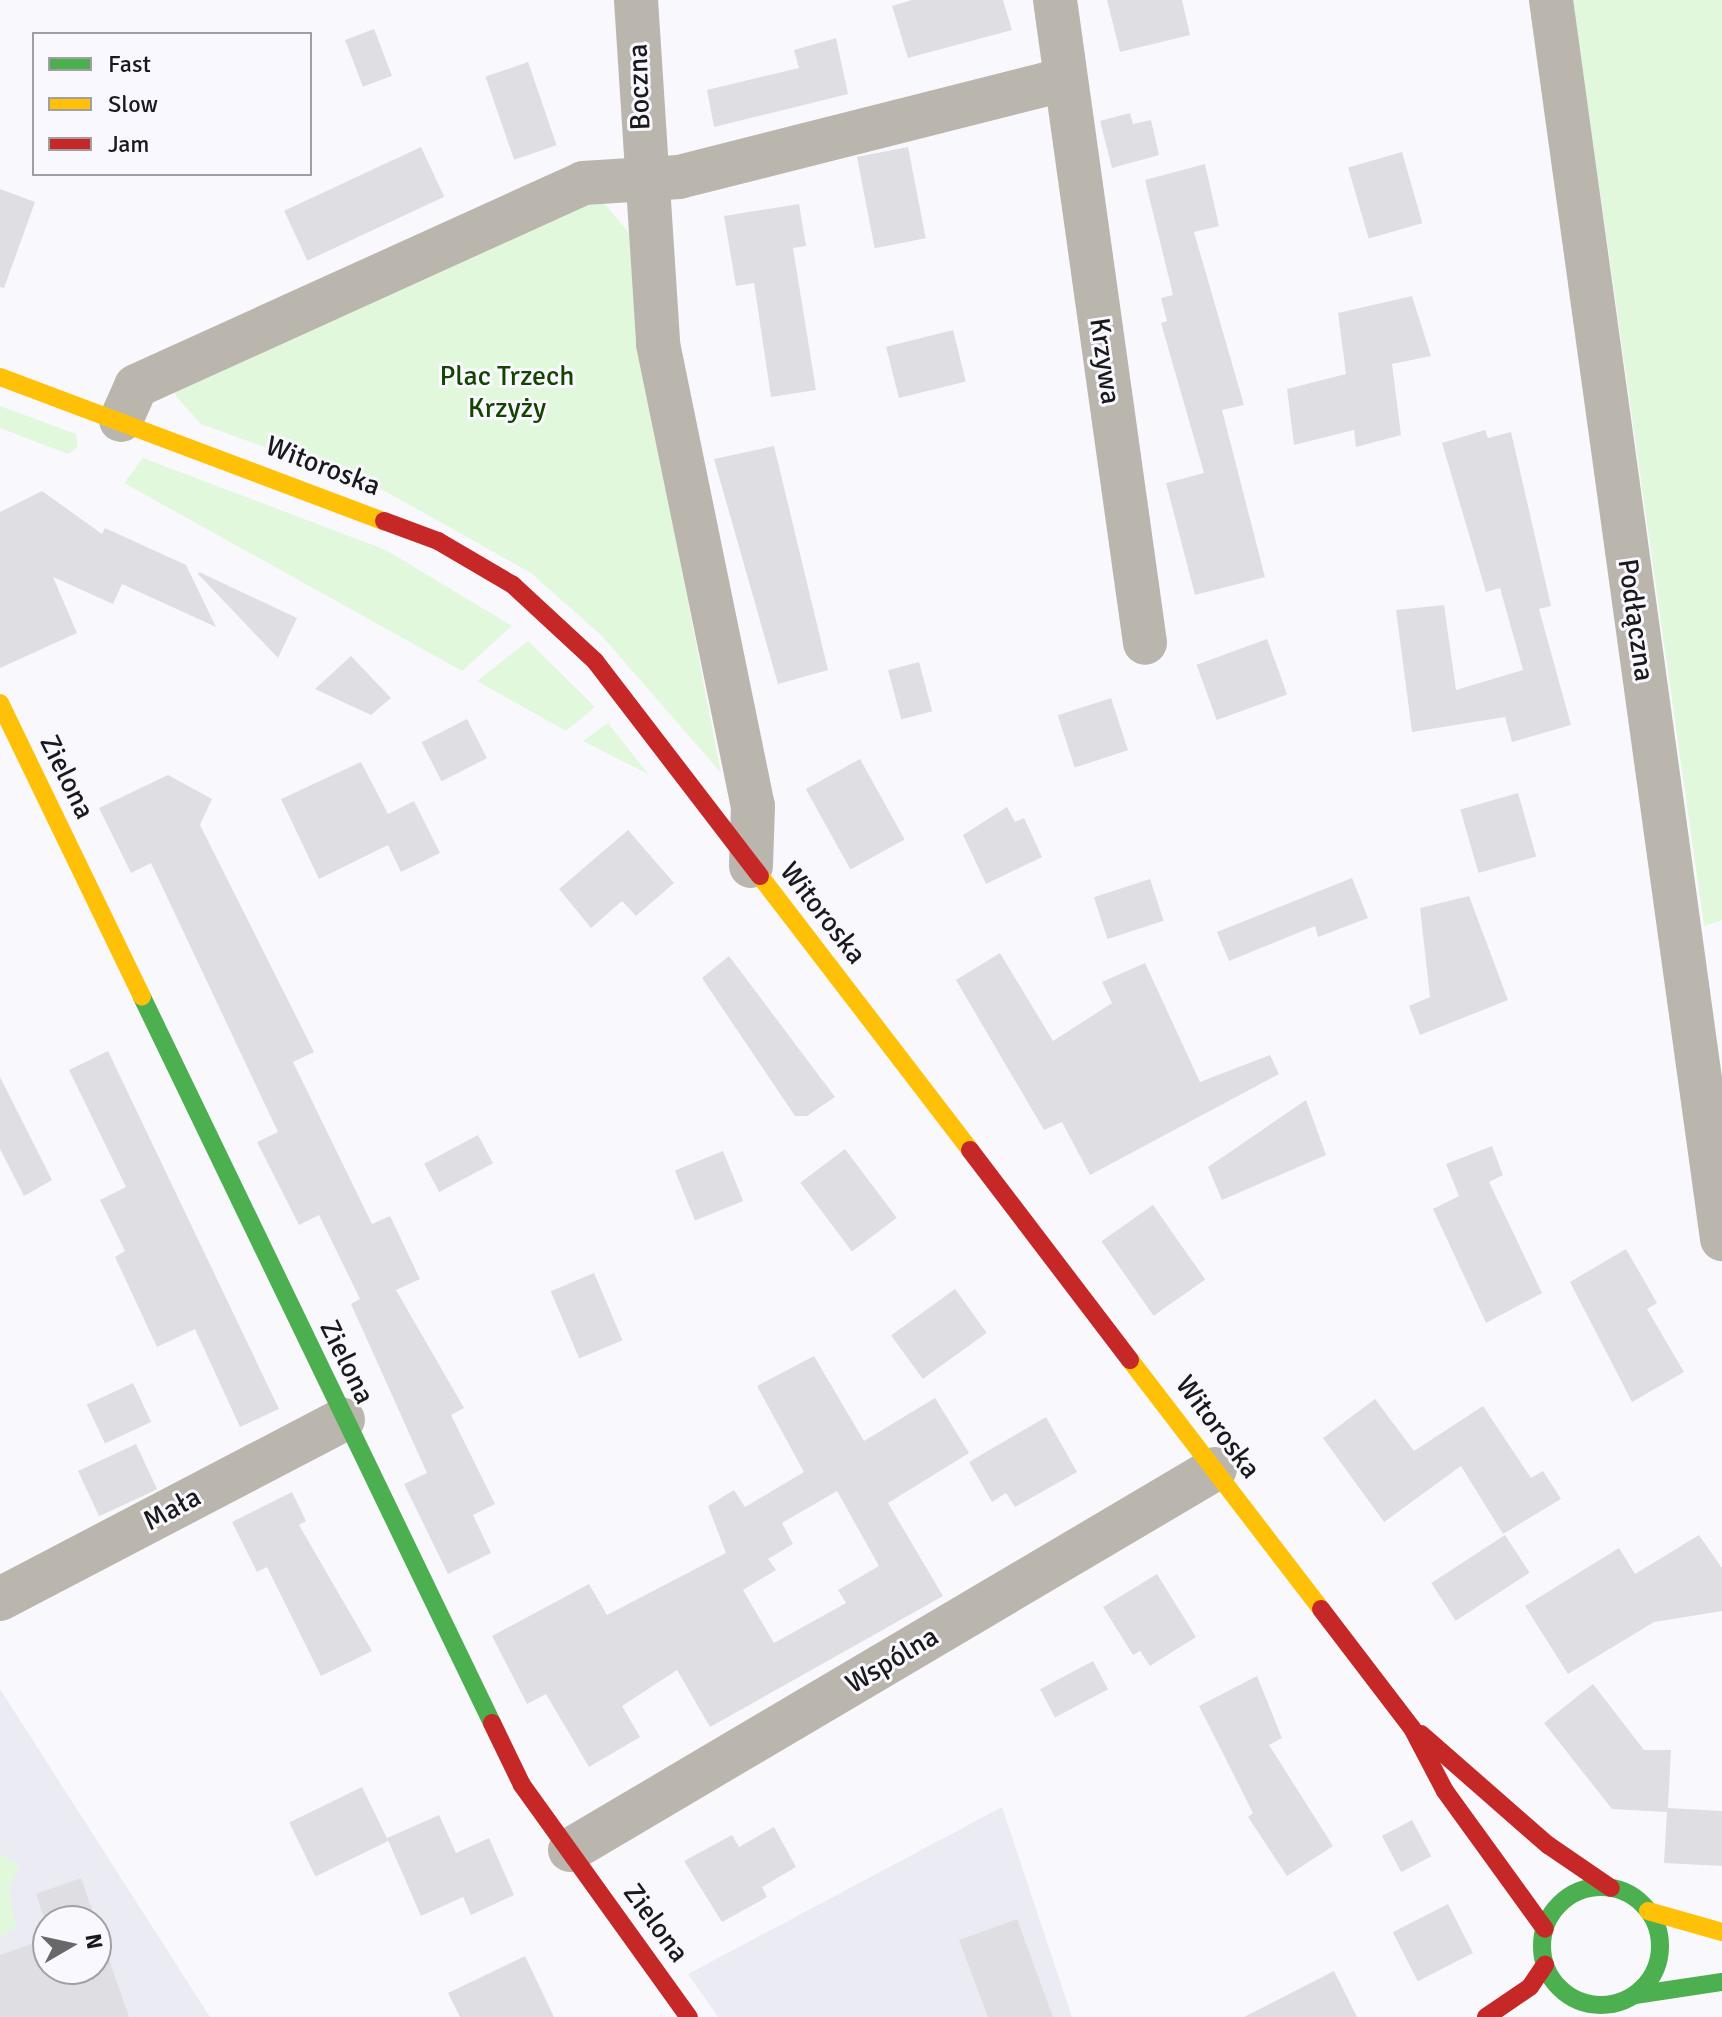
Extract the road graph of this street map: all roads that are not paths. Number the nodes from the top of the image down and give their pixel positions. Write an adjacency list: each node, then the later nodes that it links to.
1 (636, 0): 5 (street, Boczna)
2 (1055, 0): 4 (street, Krzywa)
3 (1551, 0): 11 (street, Podłączna)
4 (1065, 79): 5 (street); 8 (street, Krzywa)
5 (643, 174): 7 (street); 10 (street)
6 (0, 377): 7 (main road, Witoroska)
7 (121, 420): 10 (main road, Witoroska)
8 (1145, 643)
9 (0, 703): 12 (main road, Zielona)
10 (751, 866): 13 (main road, Witoroska)
11 (1722, 1239)
12 (343, 1420): 14 (street, Mała); 16 (main road, Zielona)
13 (1215, 1469): 15 (main road, Witoroska); 16 (street, Wspólna)
14 (0, 1599)
15 (1412, 1728): 17 (main road, Witoroska); 19 (main road, Witoroska)
16 (570, 1850): 25 (main road, Zielona)
17 (1611, 1888): 18 (main road, Witoroska); 19 (main road)
18 (1648, 1911): 20 (main road, Witoroska); 23 (main road)
19 (1545, 1929): 21 (main road)
20 (1722, 1932)
21 (1545, 1965): 24 (main road); 26 (main road)
22 (1722, 1982): 23 (main road)
23 (1635, 1995): 24 (main road)
24 (1595, 2005): 27 (main road)
25 (689, 2017)
26 (1486, 2017)
27 (1566, 2017)

